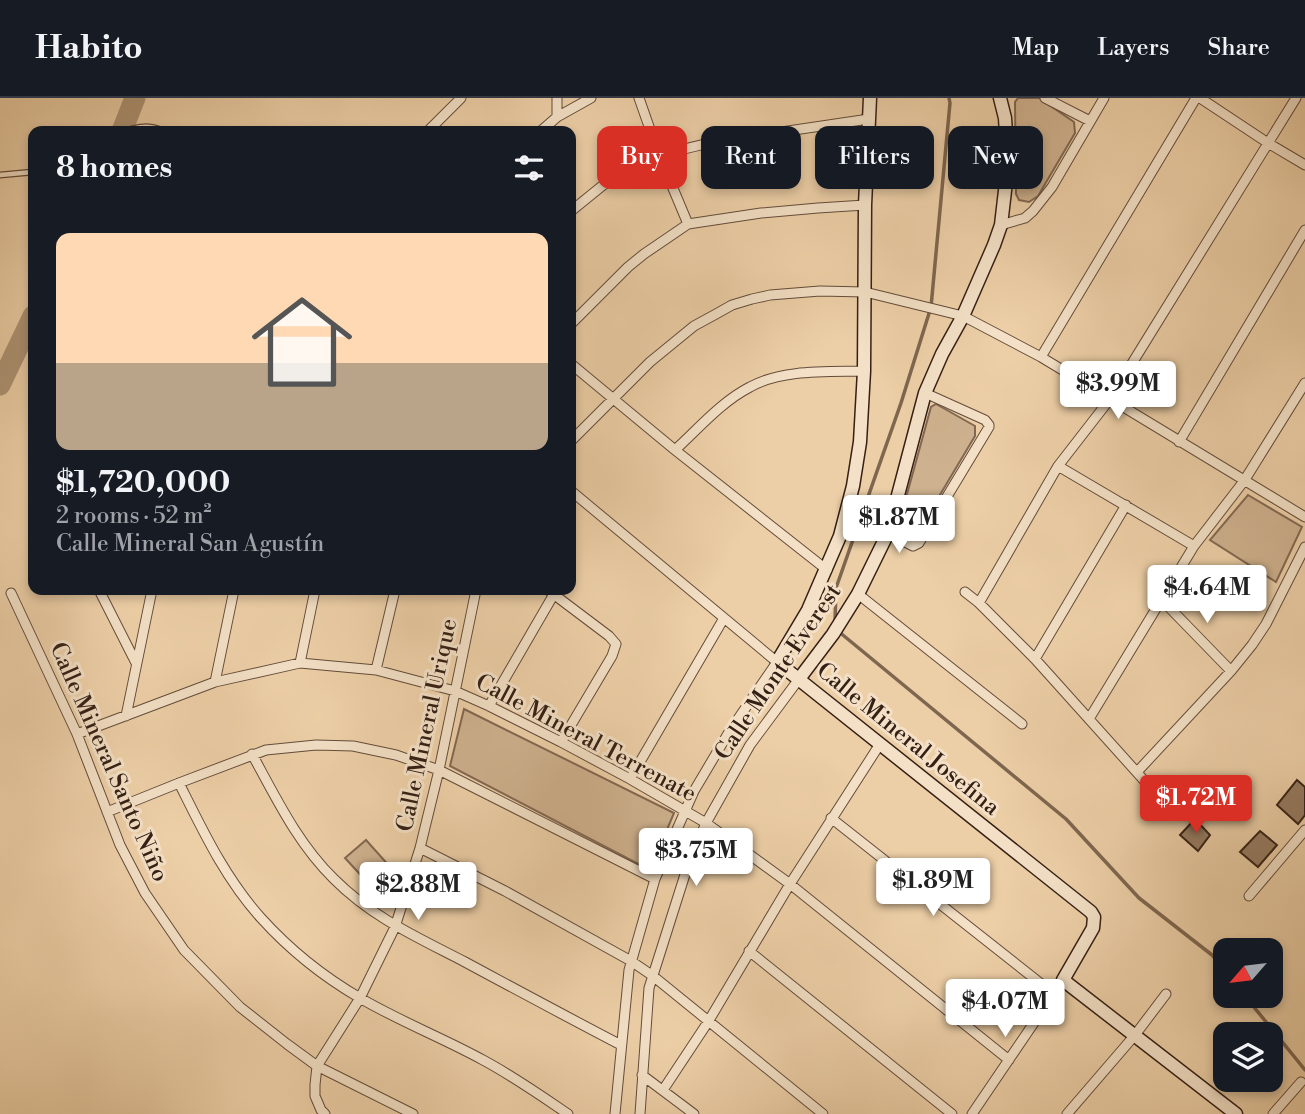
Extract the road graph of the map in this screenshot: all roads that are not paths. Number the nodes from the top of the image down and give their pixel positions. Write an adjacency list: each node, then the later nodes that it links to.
1 (461, 98): 14 (street)
2 (557, 98): 11 (street)
3 (590, 98): 11 (street)
4 (639, 98): 16 (street)
5 (870, 98): 12 (street, Calle Monte Everest)
6 (1000, 98): 27 (street, Calle Monte Everest)
7 (1045, 98): 13 (street)
8 (1104, 98): 13 (street)
9 (1198, 98): 17 (street); 32 (street)
10 (1296, 98): 17 (street)
11 (557, 117): 15 (street)
12 (869, 119): 18 (street); 24 (street, Calle Monte Everest)
13 (1090, 121): 27 (street)
14 (433, 126)
15 (547, 126)
16 (649, 126)
17 (1268, 143): 19 (street); 38 (street)
18 (687, 148)
19 (1305, 165)
20 (28, 172): 21 (lane)
21 (0, 175)
22 (598, 189): 25 (street)
23 (673, 189): 26 (street)
24 (865, 205): 26 (street); 29 (street, Calle Monte Everest)
25 (576, 207)
26 (688, 224): 31 (street)
27 (1001, 225): 30 (street, Calle Monte Everest)
28 (1305, 230): 40 (street)
29 (865, 292): 30 (street); 34 (street, Calle Monte Everest); 37 (street)
30 (963, 316): 32 (street); 36 (street, Calle Monte Everest)
31 (576, 319)
32 (1041, 357): 38 (street)
33 (576, 368): 37 (street)
34 (864, 371): 41 (street); 50 (street, Calle Monte Everest)
35 (1305, 383): 43 (street)
36 (925, 393): 47 (street, Calle Monte Everest); 47 (street)
37 (613, 399): 39 (street); 41 (street)
38 (1110, 399): 40 (street); 42 (street)
39 (576, 436)
40 (1179, 442): 43 (street)
41 (675, 450): 50 (street)
42 (1058, 466): 45 (street); 63 (street)
43 (1244, 481): 46 (street); 48 (street)
44 (576, 495): 64 (street, Calle Mineral Josefina)
45 (1126, 505): 48 (street); 65 (street)
46 (1305, 517)
47 (888, 533): 53 (street, Calle Monte Everest)
48 (1194, 546): 62 (street)
49 (1305, 547): 70 (street)
50 (827, 570): 66 (street, Calle Monte Everest)
51 (965, 592): 63 (street)
52 (11, 593): 78 (street, Calle Mineral Santo Niño)
53 (858, 594): 71 (street, Calle Monte Everest); 77 (street)
54 (102, 595): 67 (street)
55 (151, 595): 67 (street)
56 (233, 595): 72 (street)
57 (314, 595): 68 (street)
58 (394, 595): 69 (street)
59 (475, 595): 73 (street, Calle Mineral Urique)
60 (549, 595): 74 (street)
61 (555, 595): 79 (street)
62 (1162, 600): 70 (street); 76 (street)
63 (979, 603): 65 (street)
64 (724, 618): 66 (street, Calle Mineral Josefina); 84 (street)
65 (1035, 659): 76 (street)
66 (777, 662): 71 (street, Calle Mineral Josefina); 87 (street, Calle Monte Everest)
67 (136, 663): 75 (street)
68 (300, 663): 69 (street, Calle Mineral Terrenate); 72 (street, Calle Mineral Terrenate)
69 (376, 670): 73 (street, Calle Mineral Terrenate)
70 (1231, 671): 83 (street)
71 (799, 679): 80 (street, Calle Mineral Josefina); 90 (street, Calle Monte Everest)
72 (215, 682): 75 (street, Calle Mineral Terrenate)
73 (455, 691): 74 (street, Calle Mineral Terrenate); 82 (street, Calle Mineral Urique)
74 (489, 706): 79 (street, Calle Mineral Terrenate)
75 (126, 716): 78 (street, Calle Mineral Terrenate)
76 (1089, 719): 83 (street)
77 (1022, 724)
78 (77, 734): 88 (street, Calle Mineral Santo Niño)
79 (561, 742): 84 (street, Calle Mineral Terrenate)
80 (880, 744): 89 (street); 100 (street, Calle Mineral Josefina)
81 (252, 754): 82 (street); 85 (street); 96 (street)
82 (439, 770): 92 (street, Calle Mineral Urique); 93 (street)
83 (1137, 772): 86 (street)
84 (630, 779): 87 (street, Calle Mineral Terrenate)
85 (179, 783): 88 (street); 103 (street)
86 (1150, 787)
87 (685, 810): 90 (street, Calle Mineral Terrenate); 93 (street, Calle Monte Everest)
88 (107, 812): 108 (street, Calle Mineral Santo Niño)
89 (831, 818): 94 (street); 102 (street)
90 (706, 823): 94 (street, Calle Mineral Terrenate); 99 (street, Calle Monte Everest)
91 (1305, 830): 95 (street)
92 (420, 848): 96 (street, Calle Mineral Urique); 98 (street)
93 (655, 879): 98 (street, Calle Monte Everest)
94 (790, 884): 97 (street); 107 (street, Calle Mineral Terrenate)
95 (1249, 896)
96 (395, 927): 103 (street, Calle Mineral Urique); 106 (street)
97 (749, 951): 104 (street); 119 (street)
98 (631, 961): 99 (street); 106 (street, Calle Monte Everest)
99 (653, 976): 104 (street); 109 (street, Calle Monte Everest)
100 (1063, 980): 102 (street); 105 (street)
101 (1166, 993): 105 (street)
102 (1054, 994): 107 (street)
103 (360, 998): 108 (street, Calle Mineral Urique); 114 (street)
104 (708, 1021): 111 (street); 118 (street)
105 (1135, 1035): 121 (street); 122 (street)
106 (621, 1045): 115 (street, Calle Monte Everest)
107 (1009, 1060): 120 (street)
108 (317, 1066): 112 (street); 113 (street, Calle Mineral Santo Niño)
109 (642, 1075): 111 (street); 116 (street, Calle Monte Everest)
110 (1301, 1082): 123 (street)
111 (663, 1090): 117 (street)
112 (325, 1114)
113 (413, 1114)
114 (568, 1114)
115 (615, 1114)
116 (640, 1114)
117 (694, 1114)
118 (824, 1114)
119 (952, 1114)
120 (972, 1114)
121 (1068, 1114)
122 (1236, 1114)
123 (1273, 1114)

